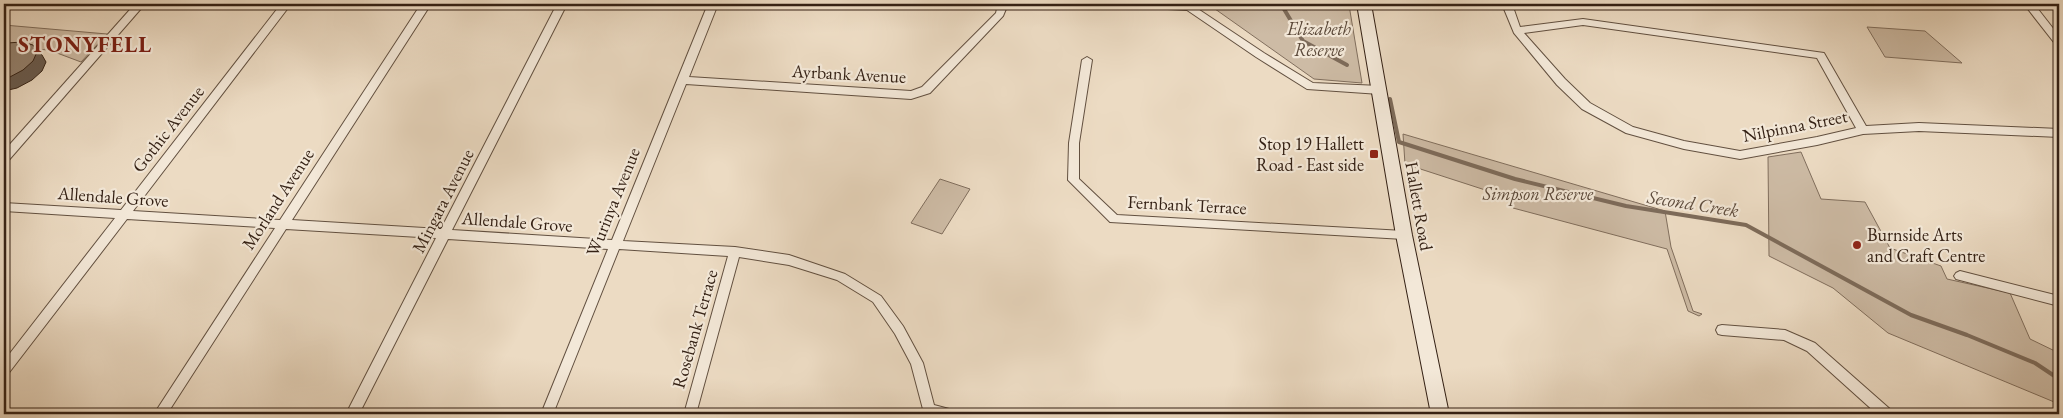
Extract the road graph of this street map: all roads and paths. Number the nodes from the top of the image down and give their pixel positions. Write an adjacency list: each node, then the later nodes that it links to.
1 (140, 4): 18 (street)
2 (286, 4): 20 (street, Gothic Avenue)
3 (426, 4): 21 (street, Morland Avenue)
4 (562, 4): 22 (street, Mingara Avenue)
5 (713, 4): 14 (street, Wurinya Avenue)
6 (1003, 4): 14 (street, Ayrbank Avenue)
7 (1128, 4): 15 (street)
8 (1364, 4): 15 (main road, Hallett Road)
9 (1507, 4): 11 (street, Nilpinna Street)
10 (2029, 4): 12 (street)
11 (1517, 31): 16 (street, Nilpinna Street); 16 (street)
12 (2059, 43)
13 (1087, 60): 23 (street, Fernbank Terrace)
14 (682, 80): 24 (street, Wurinya Avenue)
15 (1380, 90): 23 (main road, Hallett Road)
16 (1863, 130): 17 (street, Nilpinna Street)
17 (2059, 133)
18 (4, 158)
19 (4, 207): 20 (street, Allendale Grove)
20 (123, 215): 21 (street, Allendale Grove); 29 (street, Gothic Avenue)
21 (282, 225): 22 (street, Allendale Grove); 31 (street, Morland Avenue)
22 (446, 235): 24 (street, Allendale Grove); 32 (street, Mingara Avenue)
23 (1404, 235): 36 (main road, Hallett Road)
24 (614, 246): 25 (street, Allendale Grove); 33 (street, Wurinya Avenue)
25 (735, 252): 30 (street, Allendale Grove); 34 (street, Rosebank Terrace)
26 (1960, 276): 27 (street)
27 (2059, 301)
28 (1722, 330): 37 (street)
29 (4, 370)
30 (928, 412): 35 (street, Allendale Grove)
31 (160, 414)
32 (352, 414)
33 (547, 414)
34 (690, 414)
35 (948, 414)
36 (1440, 414)
37 (1886, 414)

